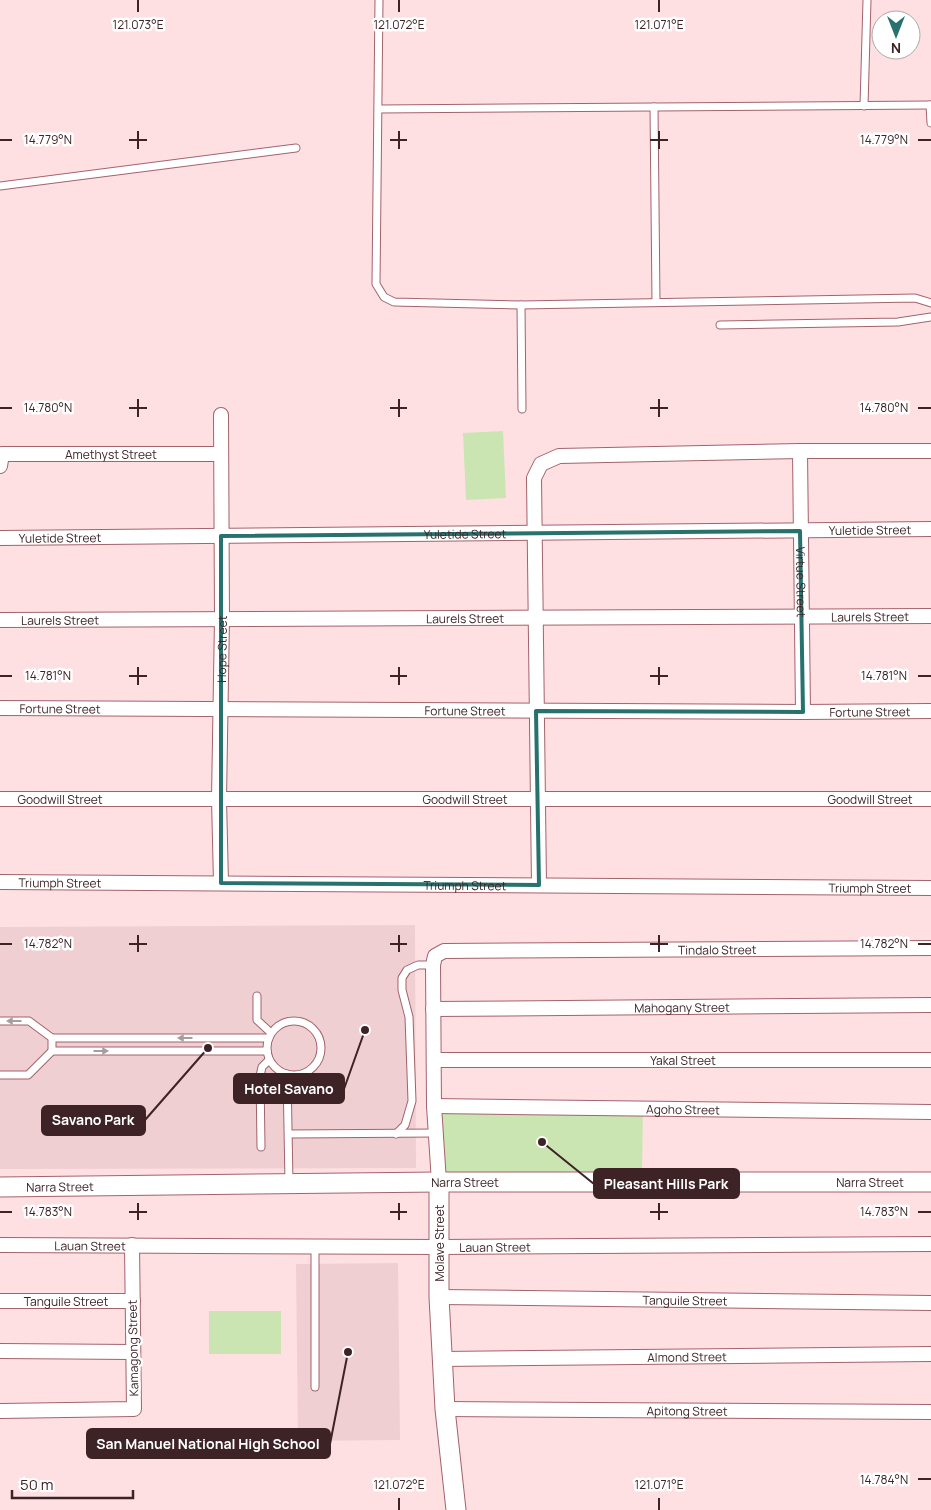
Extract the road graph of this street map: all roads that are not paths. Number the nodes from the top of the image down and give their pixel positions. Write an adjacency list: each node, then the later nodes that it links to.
1 (379, 0): 4 (lane)
2 (386, 0): 4 (lane)
3 (868, 0): 6 (lane)
4 (379, 12): 8 (lane)
5 (931, 105): 6 (lane); 9 (lane)
6 (864, 106): 7 (lane)
7 (654, 107): 8 (lane); 12 (lane)
8 (379, 109): 14 (lane)
9 (931, 123)
10 (296, 148): 11 (lane)
11 (0, 186)
12 (656, 302): 13 (lane); 14 (lane)
13 (931, 303)
14 (521, 305): 17 (lane)
15 (931, 317): 16 (lane)
16 (720, 325)
17 (522, 409)
18 (221, 415): 21 (street, Hope Street)
19 (800, 451): 20 (street); 24 (street, Virtue Street); 25 (street)
20 (931, 451)
21 (221, 454): 22 (street, Amethyst Street); 26 (street, Hope Street)
22 (1, 460)
23 (931, 529): 24 (street, Yuletide Street)
24 (800, 531): 25 (street, Yuletide Street); 30 (street, Virtue Street)
25 (534, 533): 26 (street, Yuletide Street); 29 (street)
26 (221, 536): 27 (street, Yuletide Street); 31 (street, Hope Street)
27 (0, 538)
28 (931, 616): 30 (street, Laurels Street)
29 (535, 617): 30 (street, Laurels Street); 31 (street, Laurels Street); 35 (street)
30 (801, 617): 37 (street, Virtue Street)
31 (222, 618): 32 (street, Laurels Street); 34 (street, Hope Street)
32 (0, 620)
33 (0, 708): 34 (street, Fortune Street)
34 (220, 710): 35 (street, Fortune Street); 39 (street, Hope Street)
35 (536, 711): 37 (street, Fortune Street); 40 (street)
36 (931, 711): 37 (street, Fortune Street)
37 (803, 712)
38 (0, 799): 39 (street, Goodwill Street)
39 (219, 799): 40 (street, Goodwill Street); 43 (street, Hope Street)
40 (537, 799): 41 (street, Goodwill Street); 44 (street)
41 (931, 800)
42 (0, 882): 43 (street, Triumph Street)
43 (221, 883): 44 (street, Triumph Street)
44 (539, 885): 45 (street, Triumph Street)
45 (931, 888)
46 (931, 948): 47 (street, Tindalo Street)
47 (433, 965): 50 (street, Molave Street); 65 (lane)
48 (257, 996): 52 (lane)
49 (931, 1005): 50 (street, Mahogany Street)
50 (433, 1009): 57 (street, Molave Street)
51 (0, 1021): 53 (lane, one-way to 51)
52 (270, 1036): 53 (lane, one-way to 53); 55 (lane); 59 (lane)
53 (52, 1038): 54 (lane)
54 (52, 1051): 55 (lane, one-way to 55); 60 (lane)
55 (267, 1051): 56 (lane)
56 (269, 1060): 59 (lane); 66 (lane)
57 (434, 1060): 58 (street, Yakal Street); 61 (street, Molave Street)
58 (931, 1060)
59 (288, 1074): 64 (lane)
60 (0, 1075)
61 (434, 1106): 62 (street, Agoho Street); 63 (street, Molave Street)
62 (931, 1112)
63 (436, 1133): 65 (lane); 67 (street, Molave Street)
64 (288, 1134): 65 (lane); 69 (lane)
65 (396, 1134)
66 (261, 1147)
67 (439, 1182): 68 (street, Narra Street); 69 (street, Narra Street); 75 (street, Molave Street)
68 (931, 1182)
69 (289, 1184): 70 (street, Narra Street)
70 (0, 1187)
71 (132, 1244): 73 (street, Lauan Street); 74 (street, Lauan Street); 78 (street, Kamagong Street)
72 (931, 1244): 75 (street, Lauan Street)
73 (0, 1246)
74 (315, 1246): 75 (street, Lauan Street); 84 (lane)
75 (440, 1248): 76 (street, Molave Street)
76 (439, 1297): 79 (street, Tanguile Street); 83 (street, Molave Street)
77 (0, 1301): 78 (street, Tanguile Street)
78 (133, 1301): 81 (street, Kamagong Street)
79 (931, 1303)
80 (0, 1352): 81 (street)
81 (133, 1352): 86 (street, Kamagong Street)
82 (931, 1354): 83 (street, Almond Street)
83 (442, 1360): 85 (street, Molave Street)
84 (315, 1387)
85 (445, 1409): 87 (street, Apitong Street); 88 (street, Molave Street)
86 (0, 1410)
87 (931, 1412)
88 (456, 1510)

